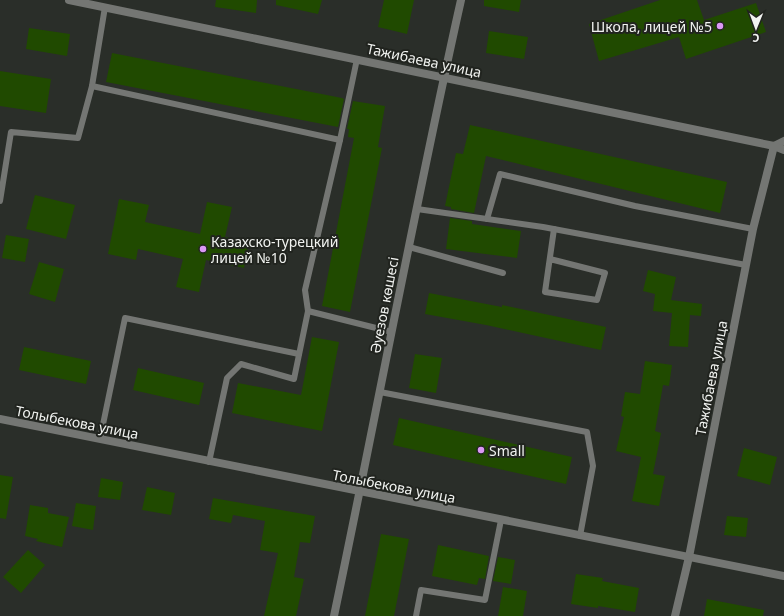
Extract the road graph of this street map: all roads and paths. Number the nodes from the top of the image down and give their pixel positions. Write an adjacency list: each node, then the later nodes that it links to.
1 (69, 0): 3 (street, Тажибаева улица)
2 (461, 0): 5 (street, Әуезов көшесі)
3 (105, 7): 4 (street, Тажибаева улица); 6 (lane)
4 (357, 59): 5 (street, Тажибаева улица); 7 (lane)
5 (443, 77): 9 (street, Тажибаева улица); 12 (street, Әуезов көшесі)
6 (92, 86): 7 (lane); 11 (lane)
7 (340, 140): 20 (lane)
8 (784, 141): 9 (street)
9 (774, 146): 10 (street, Тажибаева улица); 15 (street, Тажибаева улица)
10 (784, 150)
11 (0, 201)
12 (417, 209): 13 (lane); 16 (street, Әуезов көшесі)
13 (487, 219): 14 (lane); 15 (lane)
14 (554, 229): 17 (lane); 18 (lane)
15 (754, 229): 18 (street, Тажибаева улица)
16 (409, 247): 19 (lane); 21 (street, Әуезов көшесі)
17 (550, 259): 17 (lane)
18 (746, 265): 30 (street, Тажибаева улица)
19 (503, 273)
20 (308, 311): 21 (lane); 22 (lane)
21 (392, 332): 23 (street, Әуезов көшесі)
22 (299, 354): 25 (lane); 26 (lane)
23 (380, 392): 27 (street, Әуезов көшесі); 29 (lane)
24 (0, 419): 25 (street, Толыбекова улица)
25 (100, 440): 26 (street, Толыбекова улица)
26 (209, 462): 27 (street, Толыбекова улица)
27 (360, 492): 28 (street, Толыбекова улица); 32 (street, Әуезов көшесі)
28 (501, 520): 29 (street, Толыбекова улица); 33 (lane)
29 (580, 536): 30 (street, Толыбекова улица)
30 (689, 557): 31 (street, Толыбекова улица); 34 (street, Тажибаева улица)
31 (784, 576)
32 (334, 616)
33 (416, 616)
34 (675, 616)

